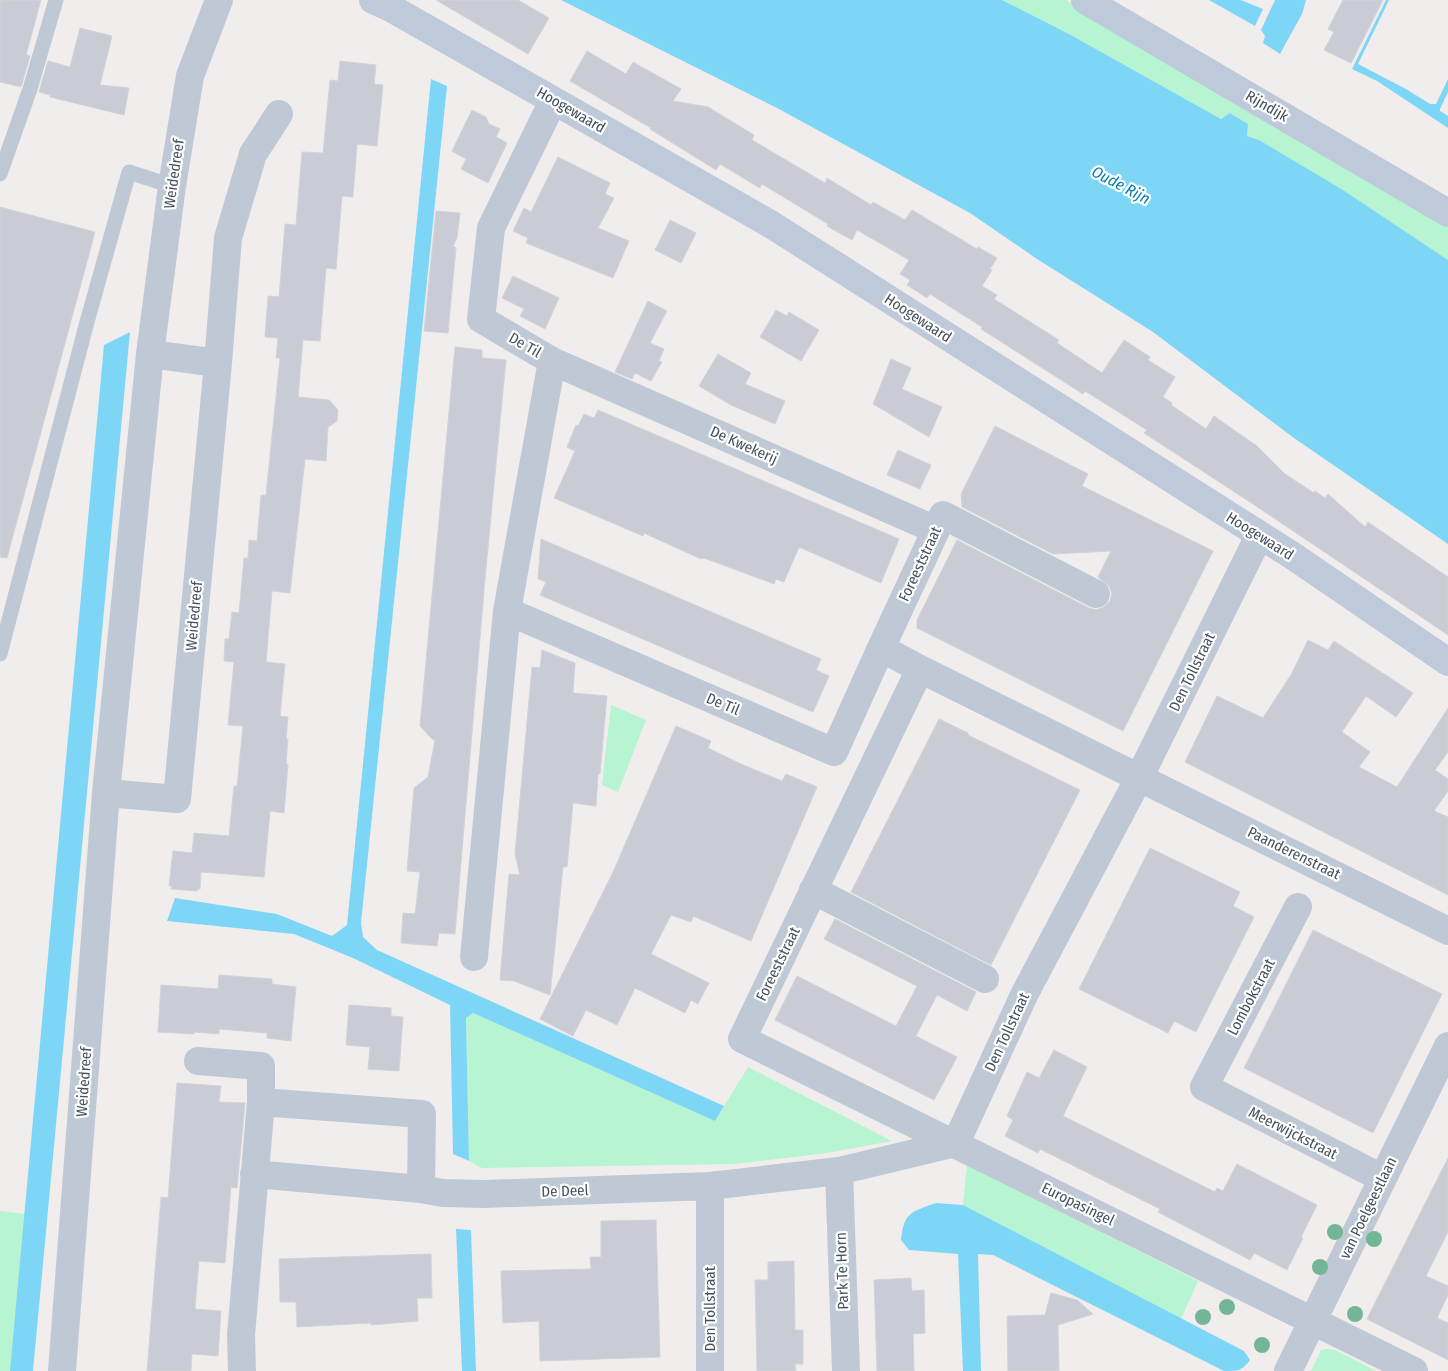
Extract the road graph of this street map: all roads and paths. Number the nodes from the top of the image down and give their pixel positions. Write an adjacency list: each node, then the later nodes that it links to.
1 (56, 0): 7 (lane)
2 (219, 0): 8 (street, Weidedreef)
3 (373, 0): 5 (street, Hoogewaard)
4 (1085, 0): 9 (street, Rijndijk)
5 (554, 101): 11 (street, De Til); 14 (street, Hoogewaard)
6 (279, 114): 12 (street, Weidedreef)
7 (0, 174)
8 (172, 186): 10 (street, Weidedreef); 18 (lane)
9 (1448, 213)
10 (150, 354): 12 (street); 22 (street, Weidedreef)
11 (552, 361): 13 (street, De Kwekerij); 16 (street, De Til)
12 (218, 363): 22 (street, Weidedreef)
13 (936, 530): 15 (street, Foreeststraat); 17 (street, Foreeststraat)
14 (1259, 536): 19 (street, Hoogewaard); 21 (street, Den Tollstraat)
15 (1096, 594)
16 (507, 611): 17 (street, De Til); 26 (street, De Til)
17 (881, 648): 20 (street)
18 (0, 654)
19 (1448, 662)
20 (920, 669): 21 (street); 23 (street, Foreeststraat)
21 (1140, 776): 25 (street, Paanderenstraat); 33 (street, Den Tollstraat)
22 (106, 792): 40 (street, Weidedreef)
23 (813, 890): 27 (street); 28 (street, Foreeststraat)
24 (1298, 907): 31 (street, Lombokstraat)
25 (1448, 931)
26 (474, 957)
27 (984, 979)
28 (742, 1039): 33 (street, Europasingel)
29 (1448, 1046): 36 (street, van Poelgeestlaan)
30 (198, 1061): 32 (street)
31 (1204, 1087): 36 (street, Meerwijckstraat)
32 (261, 1102): 35 (street); 38 (street)
33 (956, 1143): 34 (street); 39 (street, Europasingel)
34 (839, 1171): 37 (street); 43 (street, Park Te Horn)
35 (254, 1174): 38 (street, De Deel); 41 (street)
36 (1382, 1178): 39 (street, van Poelgeestlaan)
37 (710, 1186): 38 (street, De Deel); 42 (street, Den Tollstraat)
38 (421, 1189)
39 (1313, 1320): 44 (street, van Poelgeestlaan); 45 (street, Europasingel)
40 (62, 1371)
41 (242, 1371)
42 (710, 1371)
43 (846, 1371)
44 (1288, 1371)
45 (1414, 1371)

